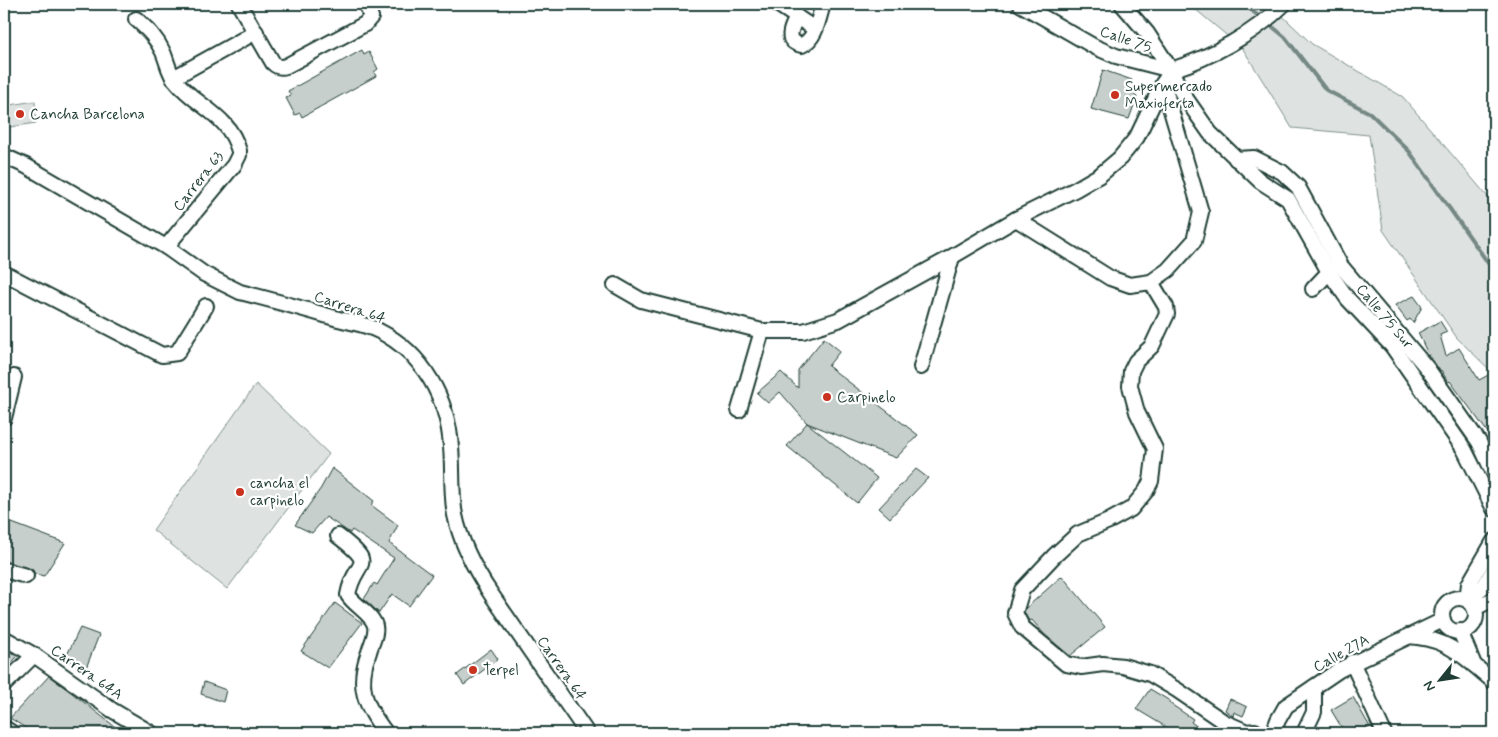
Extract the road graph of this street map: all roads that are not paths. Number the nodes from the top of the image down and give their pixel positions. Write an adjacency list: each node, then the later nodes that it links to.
1 (240, 4): 11 (street)
2 (366, 4): 11 (street)
3 (777, 4): 8 (street)
4 (823, 4): 10 (street)
5 (1020, 4): 12 (street, Calle 75)
6 (1122, 4): 12 (street, Calle 75 Sur)
7 (1280, 9): 12 (street)
8 (797, 17): 10 (street); 10 (street)
9 (136, 19): 13 (street, Carrera 63)
10 (815, 29)
11 (256, 32): 13 (street)
12 (1171, 70): 14 (street); 16 (street, Calle 75 Sur)
13 (173, 78): 20 (street, Carrera 63)
14 (1164, 83): 19 (street); 24 (street)
15 (6, 158): 20 (street, Carrera 64)
16 (1236, 159): 17 (street, Calle 75 Sur); 18 (street, Calle 75 Sur)
17 (1282, 172): 18 (street); 33 (street, Calle 75 Sur)
18 (1276, 192): 22 (street, Calle 75 Sur)
19 (1016, 219): 21 (street); 24 (street)
20 (166, 247): 58 (street, Carrera 64)
21 (952, 257): 28 (street); 29 (street)
22 (1329, 272): 26 (street); 34 (street, Calle 75 Sur)
23 (4, 273): 27 (street)
24 (1151, 282): 54 (street)
25 (615, 285): 28 (street)
26 (1313, 289)
27 (206, 306)
28 (762, 331): 31 (street)
29 (921, 367)
30 (14, 377): 32 (street)
31 (739, 410)
32 (4, 418)
33 (1494, 474)
34 (1494, 509)
35 (338, 536): 57 (street)
36 (1494, 541): 42 (street)
37 (1494, 569): 40 (street)
38 (4, 570): 39 (street)
39 (26, 576)
40 (1484, 586): 41 (street); 42 (street)
41 (1493, 599): 42 (street)
42 (1470, 604): 43 (street); 44 (street)
43 (1443, 620): 44 (street); 45 (street, Calle 27A)
44 (1460, 632): 49 (street)
45 (1407, 636): 48 (street, Calle 27A); 49 (street)
46 (4, 638): 47 (street, Carrera 64A)
47 (34, 655): 51 (street); 56 (street, Carrera 64A)
48 (1352, 662): 52 (street, Calle 27A); 61 (street)
49 (1474, 665): 50 (street)
50 (1494, 682)
51 (4, 685)
52 (1314, 686): 59 (street, Calle 27A); 60 (street)
53 (4, 728): 55 (street)
54 (1255, 731)
55 (12, 733)
56 (151, 733)
57 (386, 733)
58 (587, 733)
59 (1274, 733)
60 (1304, 733)
61 (1384, 733)

